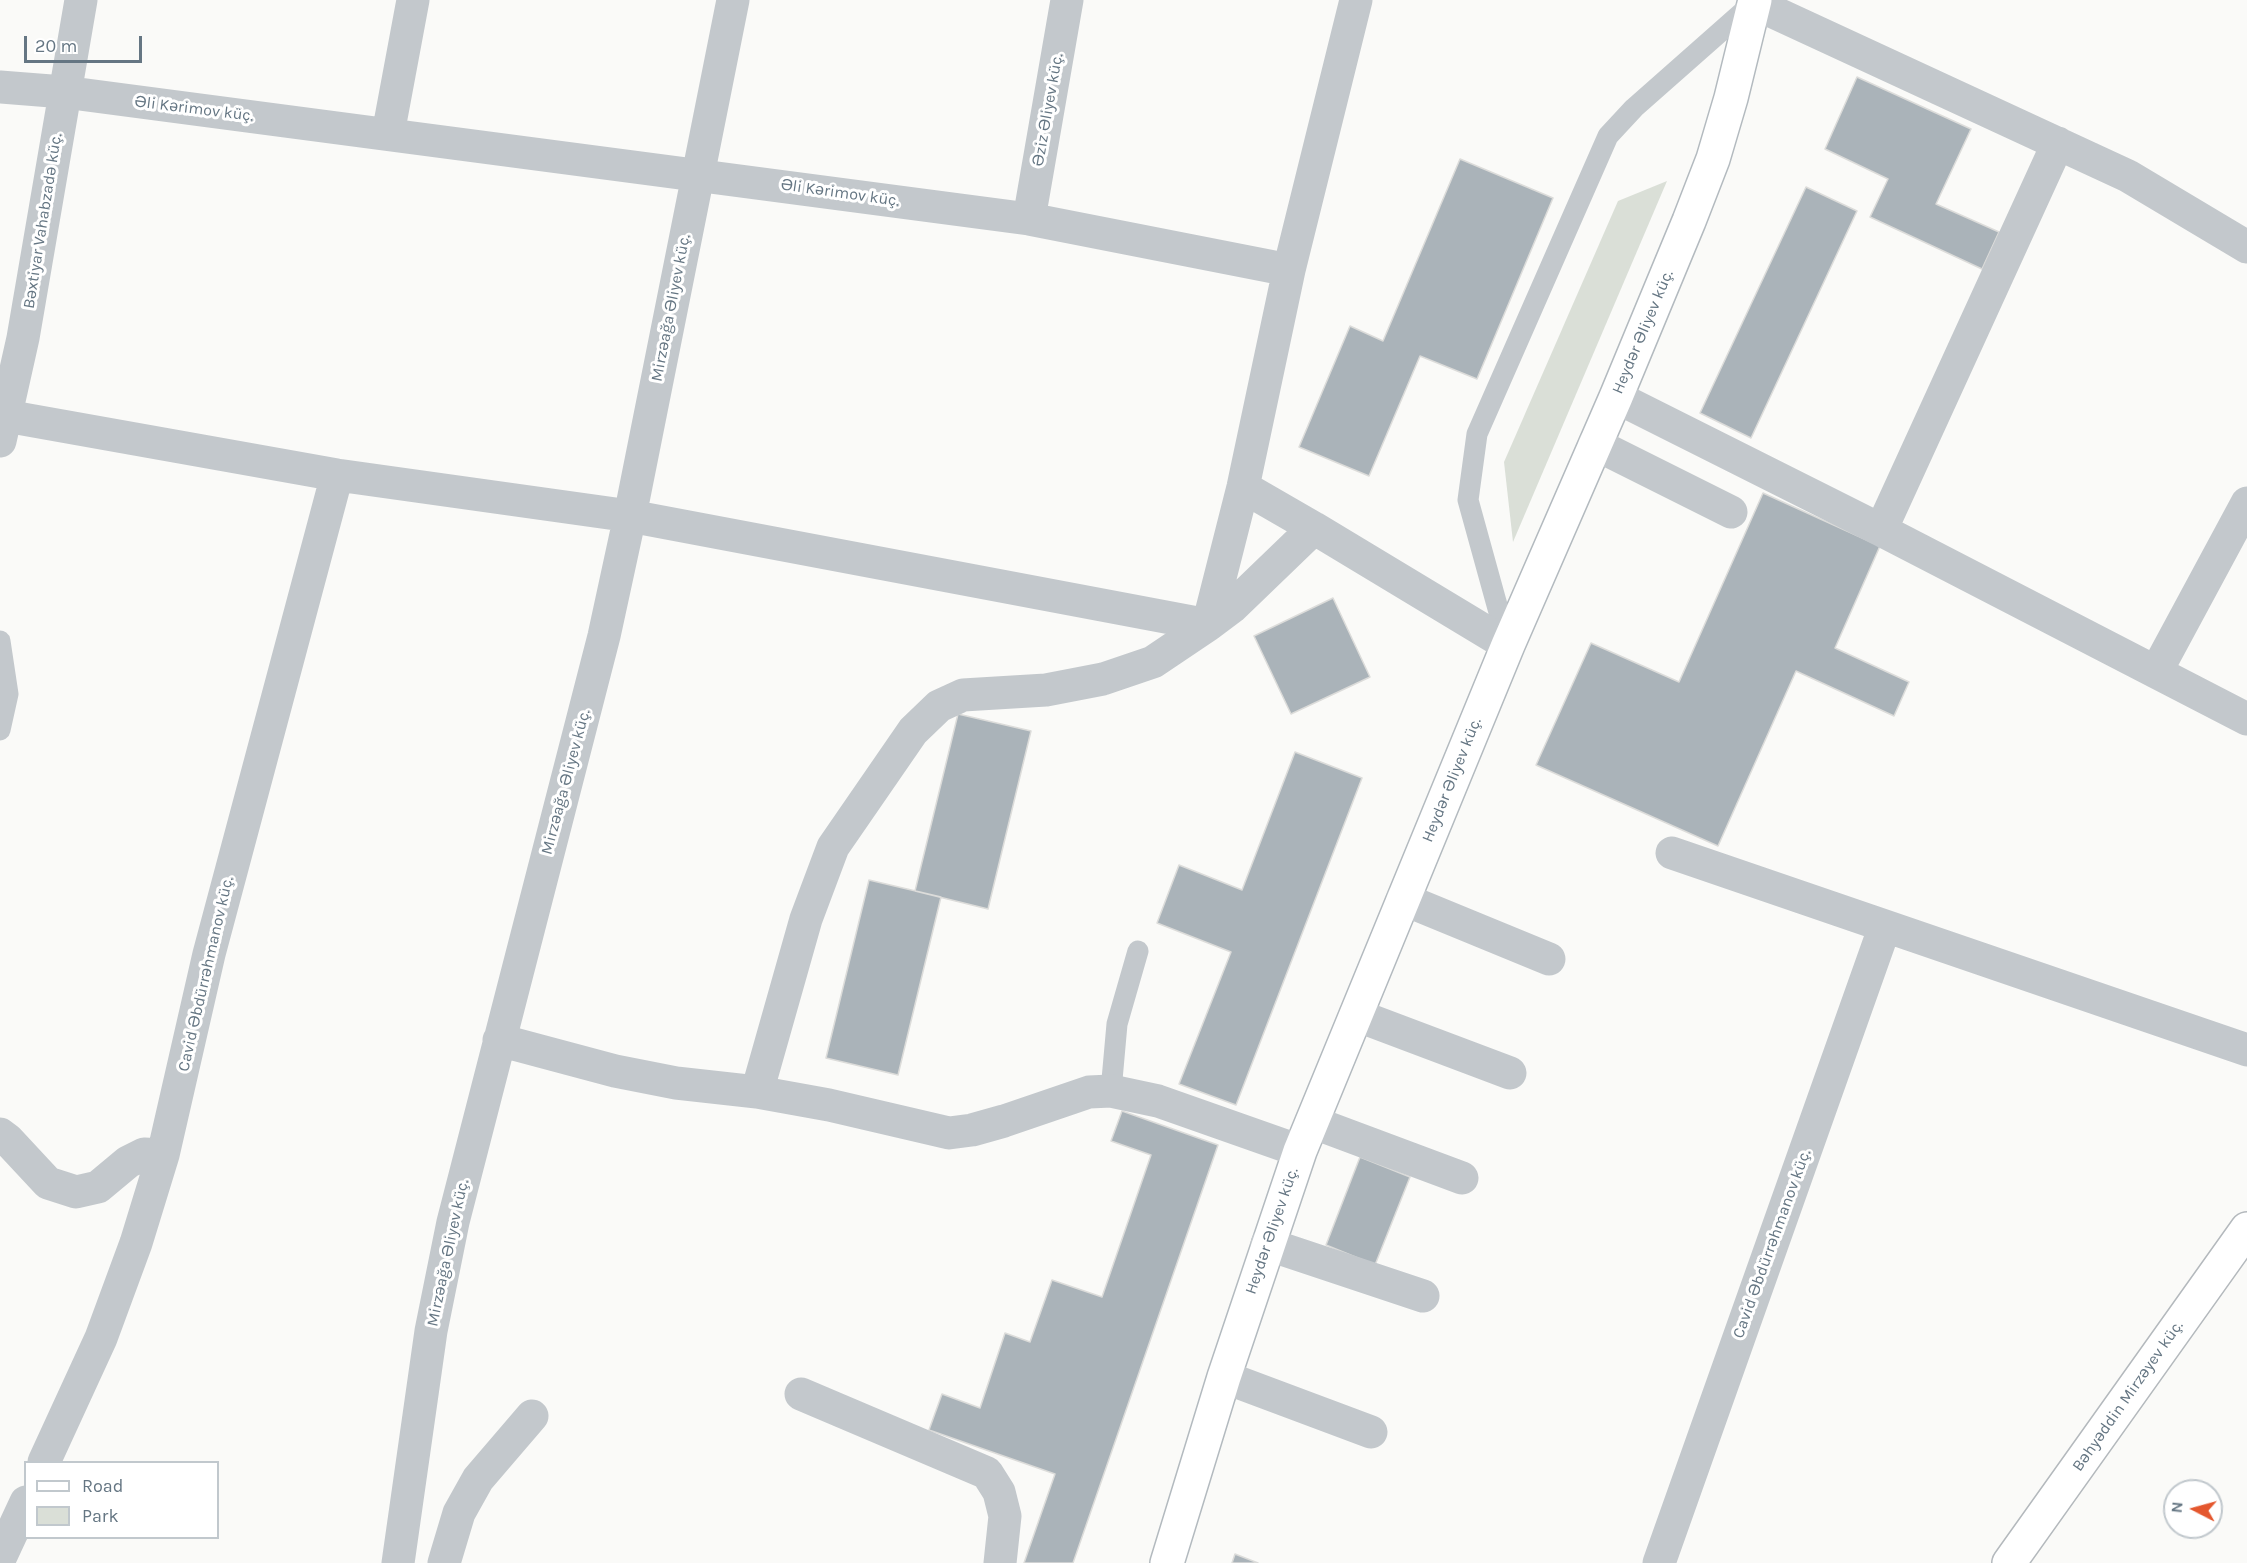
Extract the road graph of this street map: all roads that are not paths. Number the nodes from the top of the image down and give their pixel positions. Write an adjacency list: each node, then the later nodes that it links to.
1 (81, 0): 8 (street, Bəxtiyar Vahabzadə küç.)
2 (413, 0): 9 (street)
3 (732, 0): 11 (street, Mirzəağa Əliyev küç.)
4 (1067, 0): 12 (street, Əziz Əliyev küç.)
5 (1356, 0): 14 (street)
6 (1755, 1): 10 (street); 16 (main road, Heydər Əliyev küç.); 28 (lane)
7 (0, 87): 8 (street, Əli Kərimov küç.)
8 (64, 92): 9 (street, Əli Kərimov küç.); 15 (street, Bəxtiyar Vahabzadə küç.)
9 (388, 134): 11 (street, Əli Kərimov küç.)
10 (2058, 143): 13 (street); 25 (street)
11 (697, 174): 12 (street, Əli Kərimov küç.); 23 (street, Mirzəağa Əliyev küç.)
12 (1029, 219): 14 (street, Əli Kərimov küç.)
13 (2247, 247)
14 (1289, 270): 20 (street)
15 (12, 338): 17 (street, Bəxtiyar Vahabzadə küç.)
16 (1616, 397): 18 (main road, Heydər Əliyev küç.); 25 (street)
17 (3, 429): 19 (street)
18 (1594, 444): 22 (street); 28 (main road, Heydər Əliyev küç.)
19 (337, 475): 23 (street); 45 (street, Cavid Əbdürrəhmanov küç.)
20 (1243, 487): 24 (street); 26 (street)
21 (2247, 503): 29 (street)
22 (1731, 512)
23 (630, 516): 26 (street); 38 (street, Mirzəağa Əliyev küç.)
24 (1314, 528): 26 (street); 28 (street)
25 (1881, 530): 29 (street)
26 (1208, 625): 42 (street)
27 (0, 641): 31 (lane)
28 (1508, 645): 33 (main road, Heydər Əliyev küç.)
29 (2156, 672): 30 (street)
30 (2247, 719)
31 (0, 730)
32 (1672, 853): 34 (street)
33 (1403, 899): 36 (street); 37 (main road, Heydər Əliyev küç.)
34 (1885, 926): 39 (street); 61 (street, Cavid Əbdürrəhmanov küç.)
35 (1138, 951): 41 (lane)
36 (1549, 959)
37 (1356, 1015): 40 (street); 44 (main road, Heydər Əliyev küç.)
38 (499, 1040): 42 (street); 57 (street, Mirzəağa Əliyev küç.)
39 (2247, 1050)
40 (1510, 1073)
41 (1111, 1091): 42 (street); 44 (street)
42 (756, 1092)
43 (0, 1134): 45 (street)
44 (1306, 1136): 46 (street); 48 (main road, Heydər Əliyev küç.)
45 (163, 1155): 54 (street, Cavid Əbdürrəhmanov küç.)
46 (1462, 1178)
47 (2247, 1229): 62 (main road, Bəhyəddin Mirzəyev küç.)
48 (1267, 1244): 49 (street); 50 (main road, Heydər Əliyev küç.)
49 (1423, 1296)
50 (1224, 1377): 53 (street); 60 (main road, Heydər Əliyev küç.)
51 (801, 1394): 59 (street)
52 (532, 1416): 58 (street)
53 (1371, 1432)
54 (44, 1461)
55 (24, 1506): 56 (street)
56 (0, 1558)
57 (398, 1563)
58 (444, 1563)
59 (1000, 1563)
60 (1167, 1563)
61 (1659, 1563)
62 (2009, 1563)

